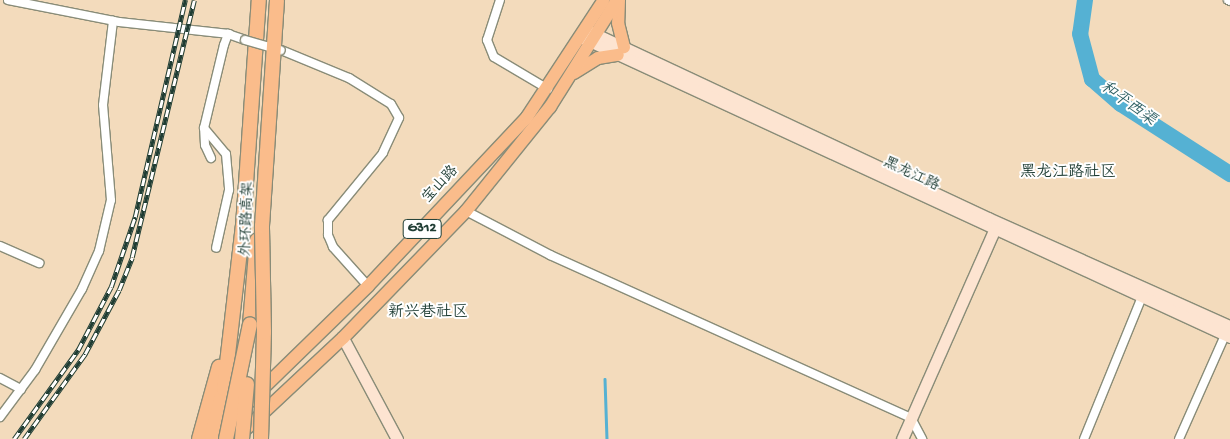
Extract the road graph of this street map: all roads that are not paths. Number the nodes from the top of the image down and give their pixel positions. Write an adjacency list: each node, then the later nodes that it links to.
1 (8, 0): 9 (street)
2 (259, 0): 24 (highway)
3 (268, 0): 38 (highway, 外环路高架, bridge)
4 (272, 0): 25 (highway)
5 (277, 0): 39 (highway, 外环路高架, bridge)
6 (500, 0): 14 (street)
7 (604, 0): 11 (main road, 宝山路 / G312)
8 (618, 0): 11 (main road, 宝山路 / G312); 12 (main road)
9 (113, 21): 10 (street); 29 (street)
10 (229, 34): 15 (street); 22 (street, bridge)
11 (589, 36): 12 (main road, 黑龙江路); 13 (main road, 宝山路 / G312); 14 (main road, 宝山路 / G312)
12 (621, 51): 13 (main road); 18 (main road, 黑龙江路)
13 (572, 75): 17 (main road, 宝山路 / G312)
14 (548, 89): 22 (main road, 宝山路 / G312)
15 (204, 128): 16 (street); 20 (street)
16 (211, 158)
17 (466, 211): 27 (main road, 宝山路 / G312); 31 (street)
18 (996, 226): 23 (main road, 黑龙江路); 26 (main road, 黑龙江路); 31 (main road)
19 (0, 246): 21 (street)
20 (216, 248)
21 (39, 263)
22 (368, 286): 34 (main road, 宝山路 / G312)
23 (1142, 297): 26 (main road, 黑龙江路); 43 (street)
24 (233, 303): 32 (highway); 33 (highway)
25 (250, 324): 35 (highway, bridge); 37 (highway, bridge)
26 (1228, 333): 44 (street)
27 (343, 338): 36 (main road, 宝山路 / G312); 40 (main road)
28 (0, 378): 29 (street)
29 (21, 389): 30 (street)
30 (0, 417)
31 (911, 418): 41 (main road); 42 (street)
32 (199, 439)
33 (212, 439)
34 (216, 439)
35 (226, 439)
36 (235, 439)
37 (242, 439)
38 (253, 439)
39 (261, 439)
40 (397, 439)
41 (902, 439)
42 (922, 439)
43 (1084, 439)
44 (1179, 439)

